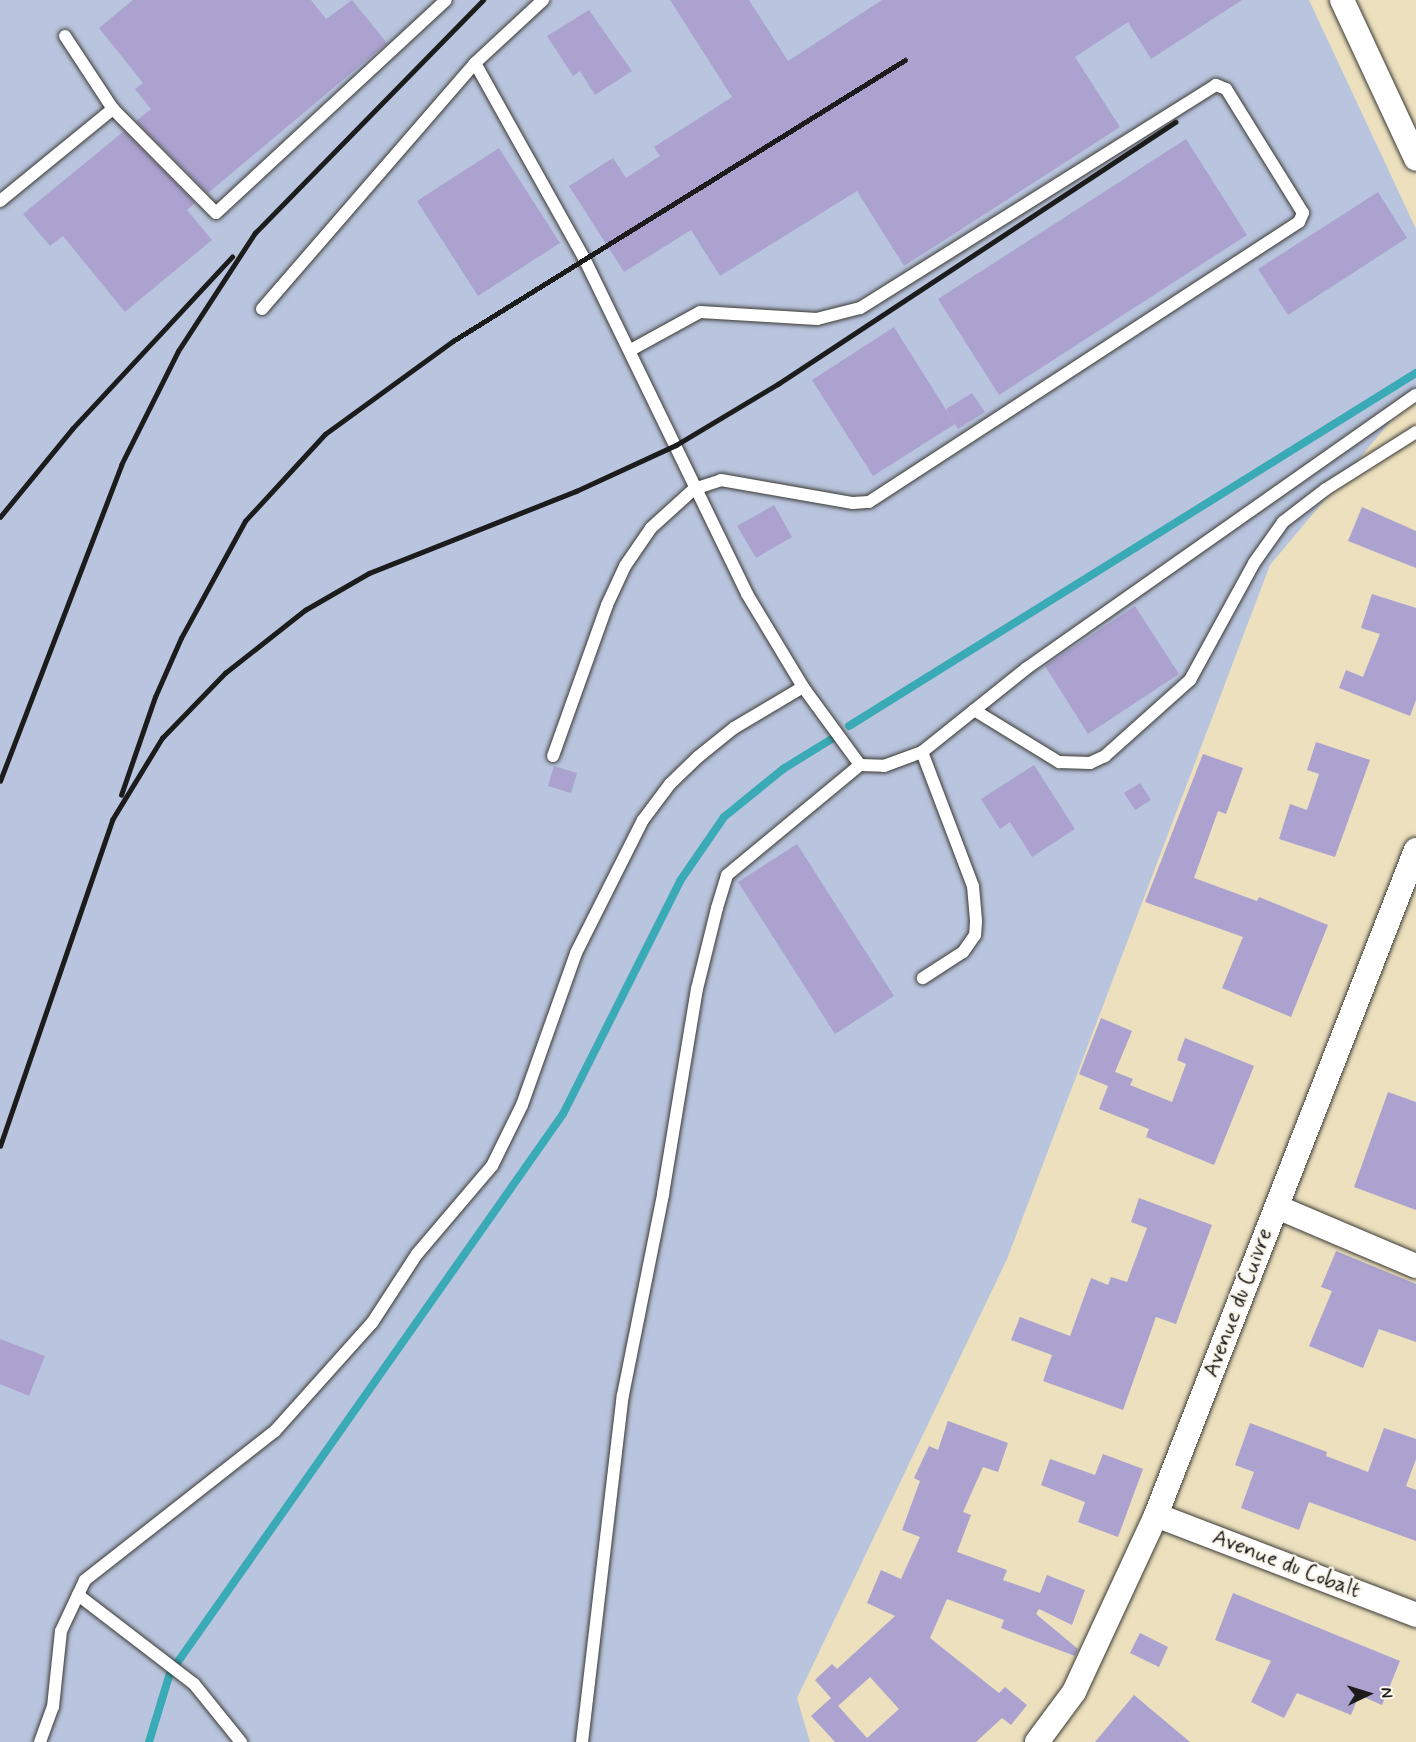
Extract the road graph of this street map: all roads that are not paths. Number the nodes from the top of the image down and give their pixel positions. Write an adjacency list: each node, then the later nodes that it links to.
1 (446, 0): 6 (lane)
2 (543, 0): 5 (lane)
3 (1346, 3): 7 (street)
4 (65, 36): 6 (lane)
5 (475, 63): 9 (lane); 10 (lane)
6 (113, 109): 8 (lane)
7 (1416, 159)
8 (0, 201)
9 (262, 309)
10 (631, 350): 13 (lane); 13 (lane)
11 (1416, 395): 15 (lane)
12 (1416, 432): 15 (lane)
13 (694, 489): 14 (lane); 17 (lane)
14 (803, 687): 18 (lane); 24 (lane)
15 (974, 710): 16 (lane)
16 (922, 752): 18 (lane); 20 (lane)
17 (554, 756)
18 (860, 765): 28 (lane)
19 (1416, 850): 21 (street, Avenue du Cuivre)
20 (923, 978)
21 (1277, 1207): 22 (street); 23 (street, Avenue du Cuivre)
22 (1416, 1266)
23 (1156, 1515): 25 (street, Avenue du Cobalt); 29 (street, Avenue du Cuivre)
24 (78, 1595): 26 (lane); 27 (lane)
25 (1416, 1615)
26 (40, 1742)
27 (241, 1742)
28 (582, 1742)
29 (1037, 1742)

